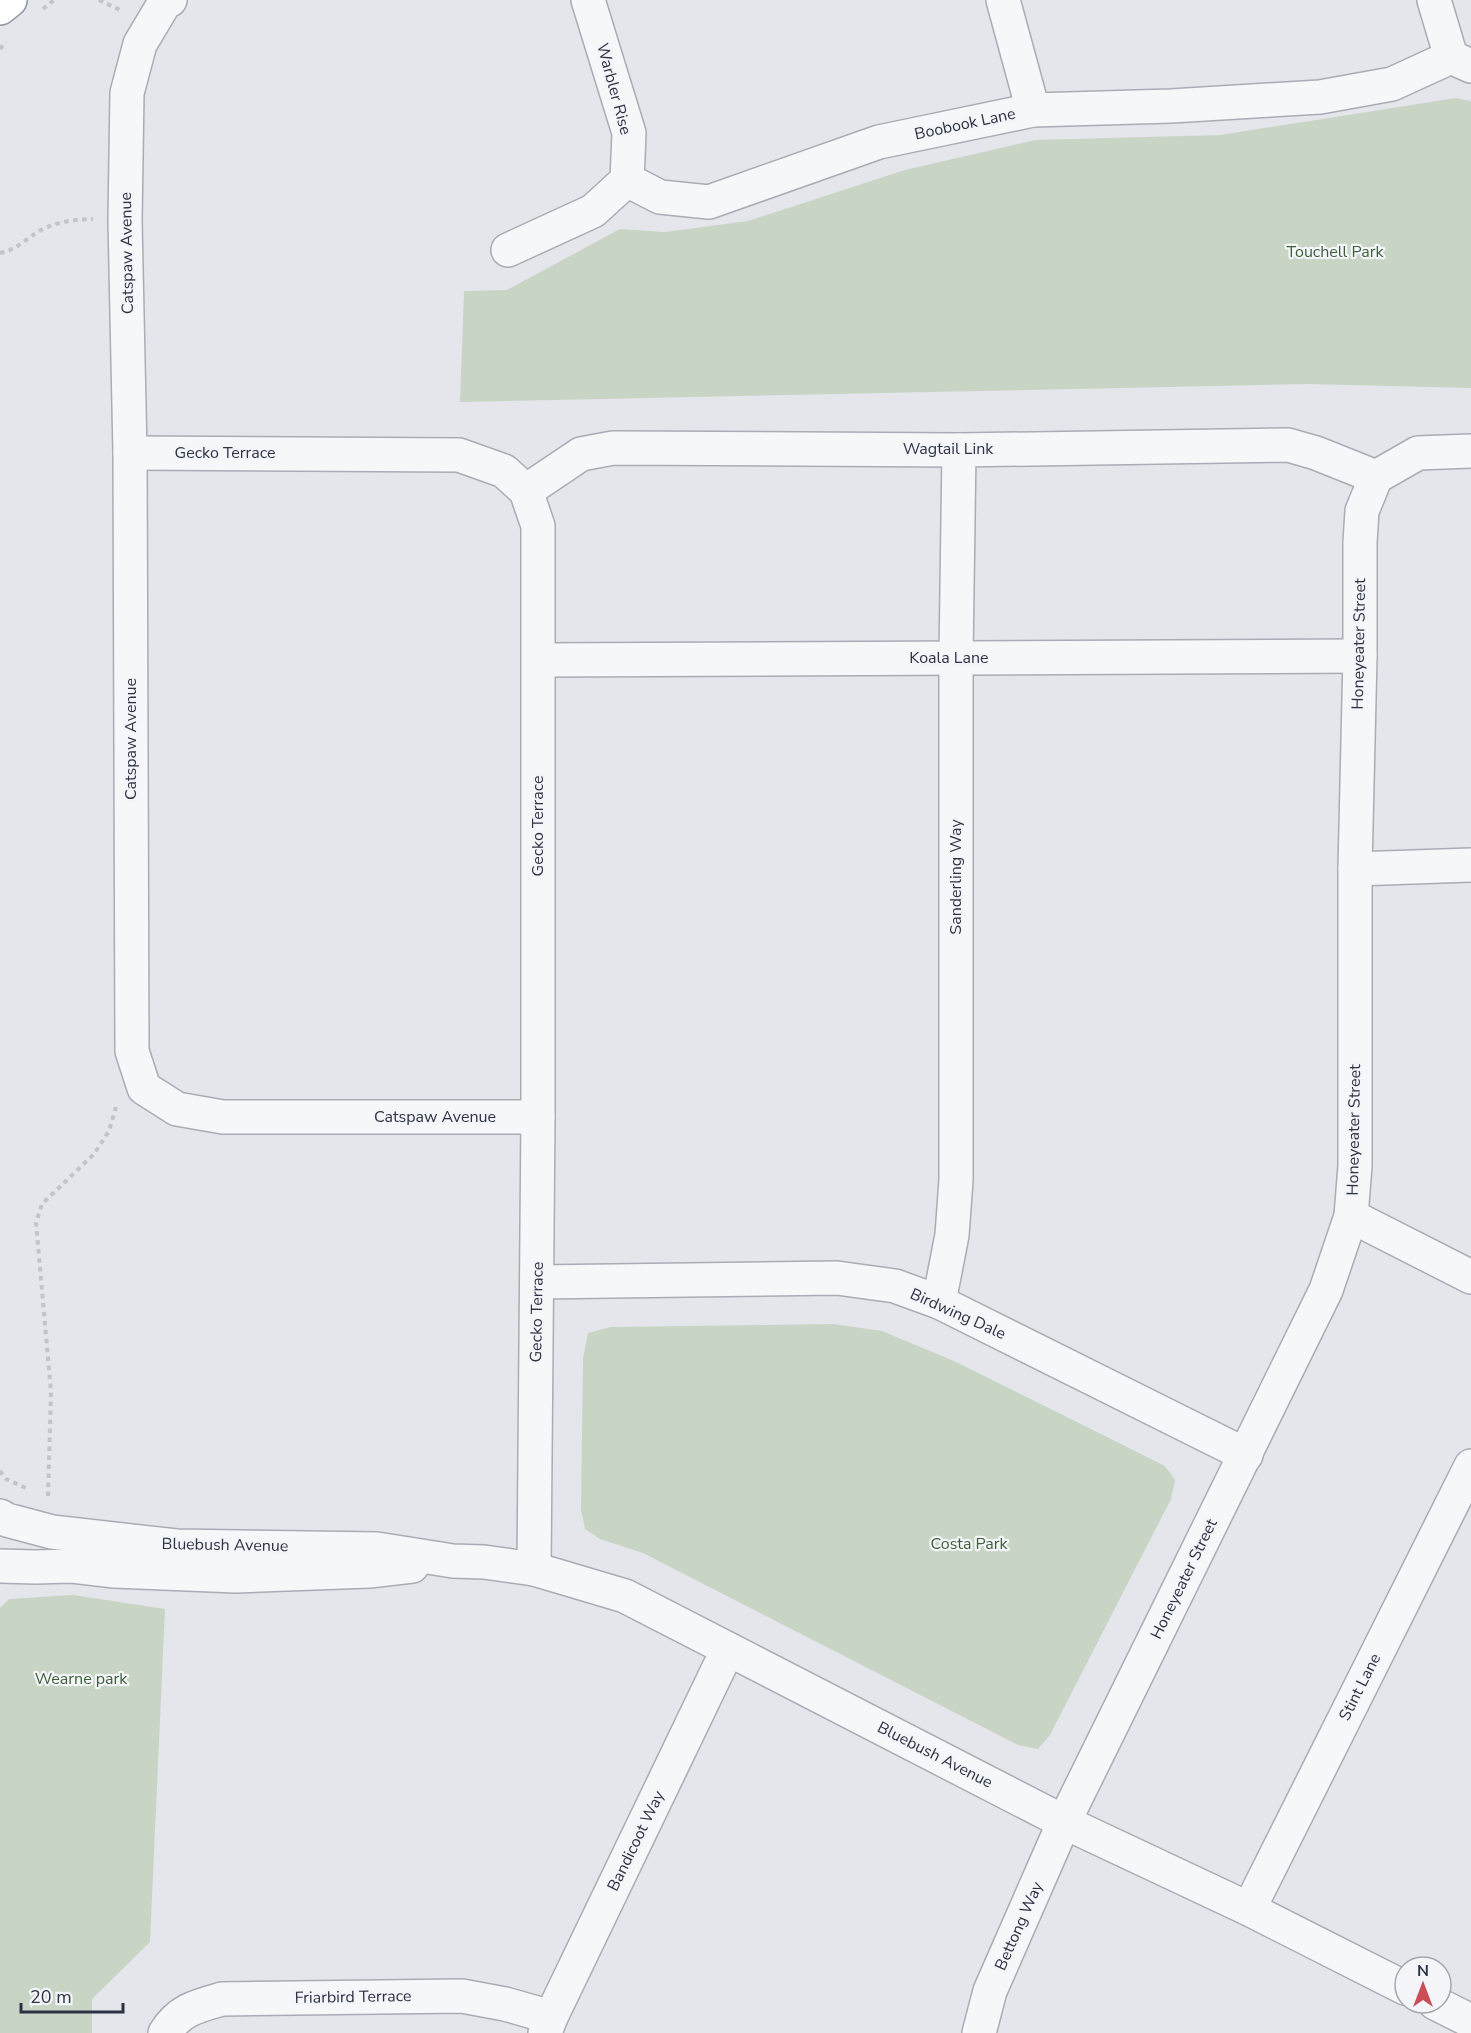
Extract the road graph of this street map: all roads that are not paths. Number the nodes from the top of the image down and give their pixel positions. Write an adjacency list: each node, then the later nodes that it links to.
1 (10, 0): 6 (highway)
2 (170, 0): 13 (street, Catspaw Avenue)
3 (588, 0): 9 (street, Warbler Rise)
4 (1004, 0): 8 (street)
5 (1434, 0): 7 (street)
6 (0, 8)
7 (1461, 62): 8 (street, Boobook Lane)
8 (1033, 110): 9 (street, Boobook Lane)
9 (627, 180): 10 (street)
10 (508, 250)
11 (959, 450): 14 (street, Wagtail Link); 15 (street, Wagtail Link); 17 (street, Sanderling Way)
12 (1471, 451): 14 (street)
13 (130, 453): 15 (street, Gecko Terrace); 21 (street, Catspaw Avenue)
14 (1376, 477): 16 (street, Honeyeater Street)
15 (526, 491): 18 (street, Gecko Terrace)
16 (1360, 656): 17 (street, Koala Lane); 20 (street, Honeyeater Street)
17 (956, 658): 18 (street, Koala Lane); 25 (street, Sanderling Way)
18 (538, 660): 21 (street, Gecko Terrace)
19 (1471, 866): 20 (street)
20 (1355, 869): 22 (street, Honeyeater Street)
21 (538, 1117): 24 (street, Gecko Terrace)
22 (1351, 1216): 23 (street); 26 (street, Honeyeater Street)
23 (1471, 1277)
24 (537, 1282): 25 (street, Birdwing Dale); 31 (street, Gecko Terrace)
25 (939, 1302): 26 (street, Birdwing Dale)
26 (1245, 1455): 33 (street, Honeyeater Street)
27 (1471, 1466): 34 (street, Stint Lane)
28 (0, 1516): 29 (street, Bluebush Avenue)
29 (453, 1561): 30 (street, Bluebush Avenue); 31 (street, Bluebush Avenue)
30 (0, 1566)
31 (534, 1569): 32 (street, Bluebush Avenue)
32 (728, 1649): 33 (street, Bluebush Avenue); 36 (street, Bandicoot Way)
33 (1064, 1822): 34 (street, Bluebush Avenue); 38 (street, Bettong Way)
34 (1249, 1909): 35 (street, Bluebush Avenue)
35 (1393, 1982)
36 (548, 2025): 37 (street, Friarbird Terrace)
37 (165, 2033)
38 (979, 2033)

